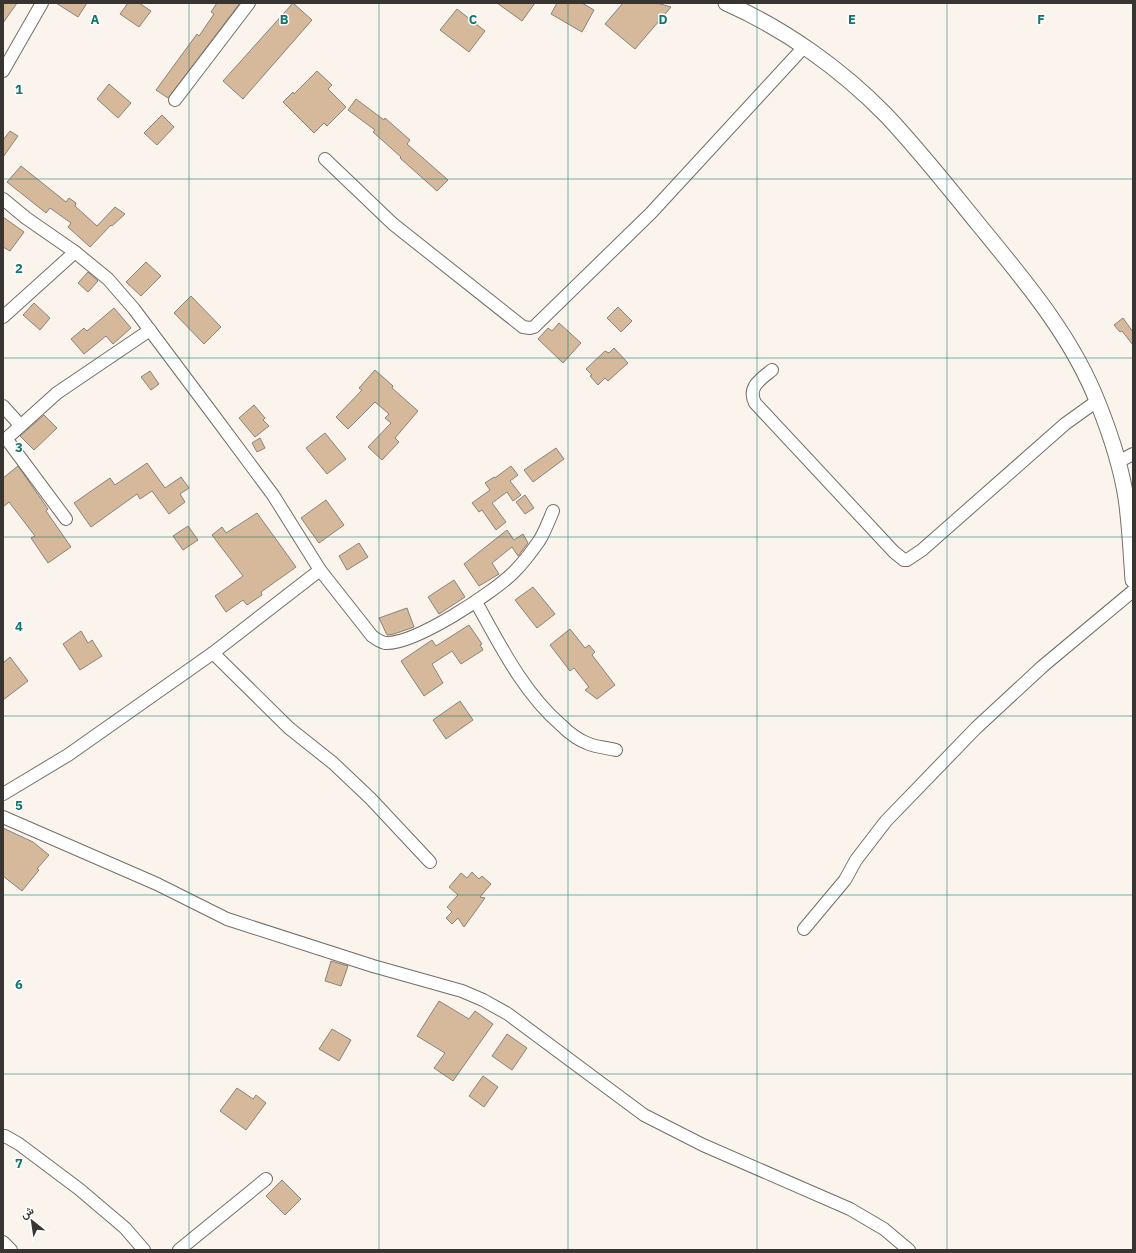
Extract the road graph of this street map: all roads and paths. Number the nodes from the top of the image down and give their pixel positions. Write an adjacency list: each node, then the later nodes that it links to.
1 (42, 3): 5 (street)
2 (249, 3): 6 (street)
3 (733, 5): 4 (main road)
4 (804, 47): 7 (street); 13 (main road)
5 (3, 71)
6 (175, 100)
7 (325, 159)
8 (3, 199): 9 (street)
9 (75, 252): 10 (street); 11 (street)
10 (3, 317)
11 (150, 330): 15 (street); 20 (street)
12 (772, 370): 13 (street)
13 (1097, 401): 17 (main road)
14 (3, 406): 15 (street)
15 (20, 425): 19 (street)
16 (1133, 454): 17 (street)
17 (1118, 462): 21 (main road)
18 (553, 511): 23 (street)
19 (66, 519)
20 (320, 570): 23 (street); 24 (street)
21 (1133, 580)
22 (1133, 591): 29 (street)
23 (476, 602): 25 (street)
24 (213, 653): 26 (street); 28 (street)
25 (616, 750)
26 (3, 794)
27 (3, 817): 36 (street)
28 (430, 862)
29 (804, 930)
30 (3, 1136): 34 (street)
31 (266, 1179): 35 (street)
32 (3, 1242): 33 (street)
33 (11, 1250)
34 (144, 1250)
35 (179, 1250)
36 (909, 1250)

